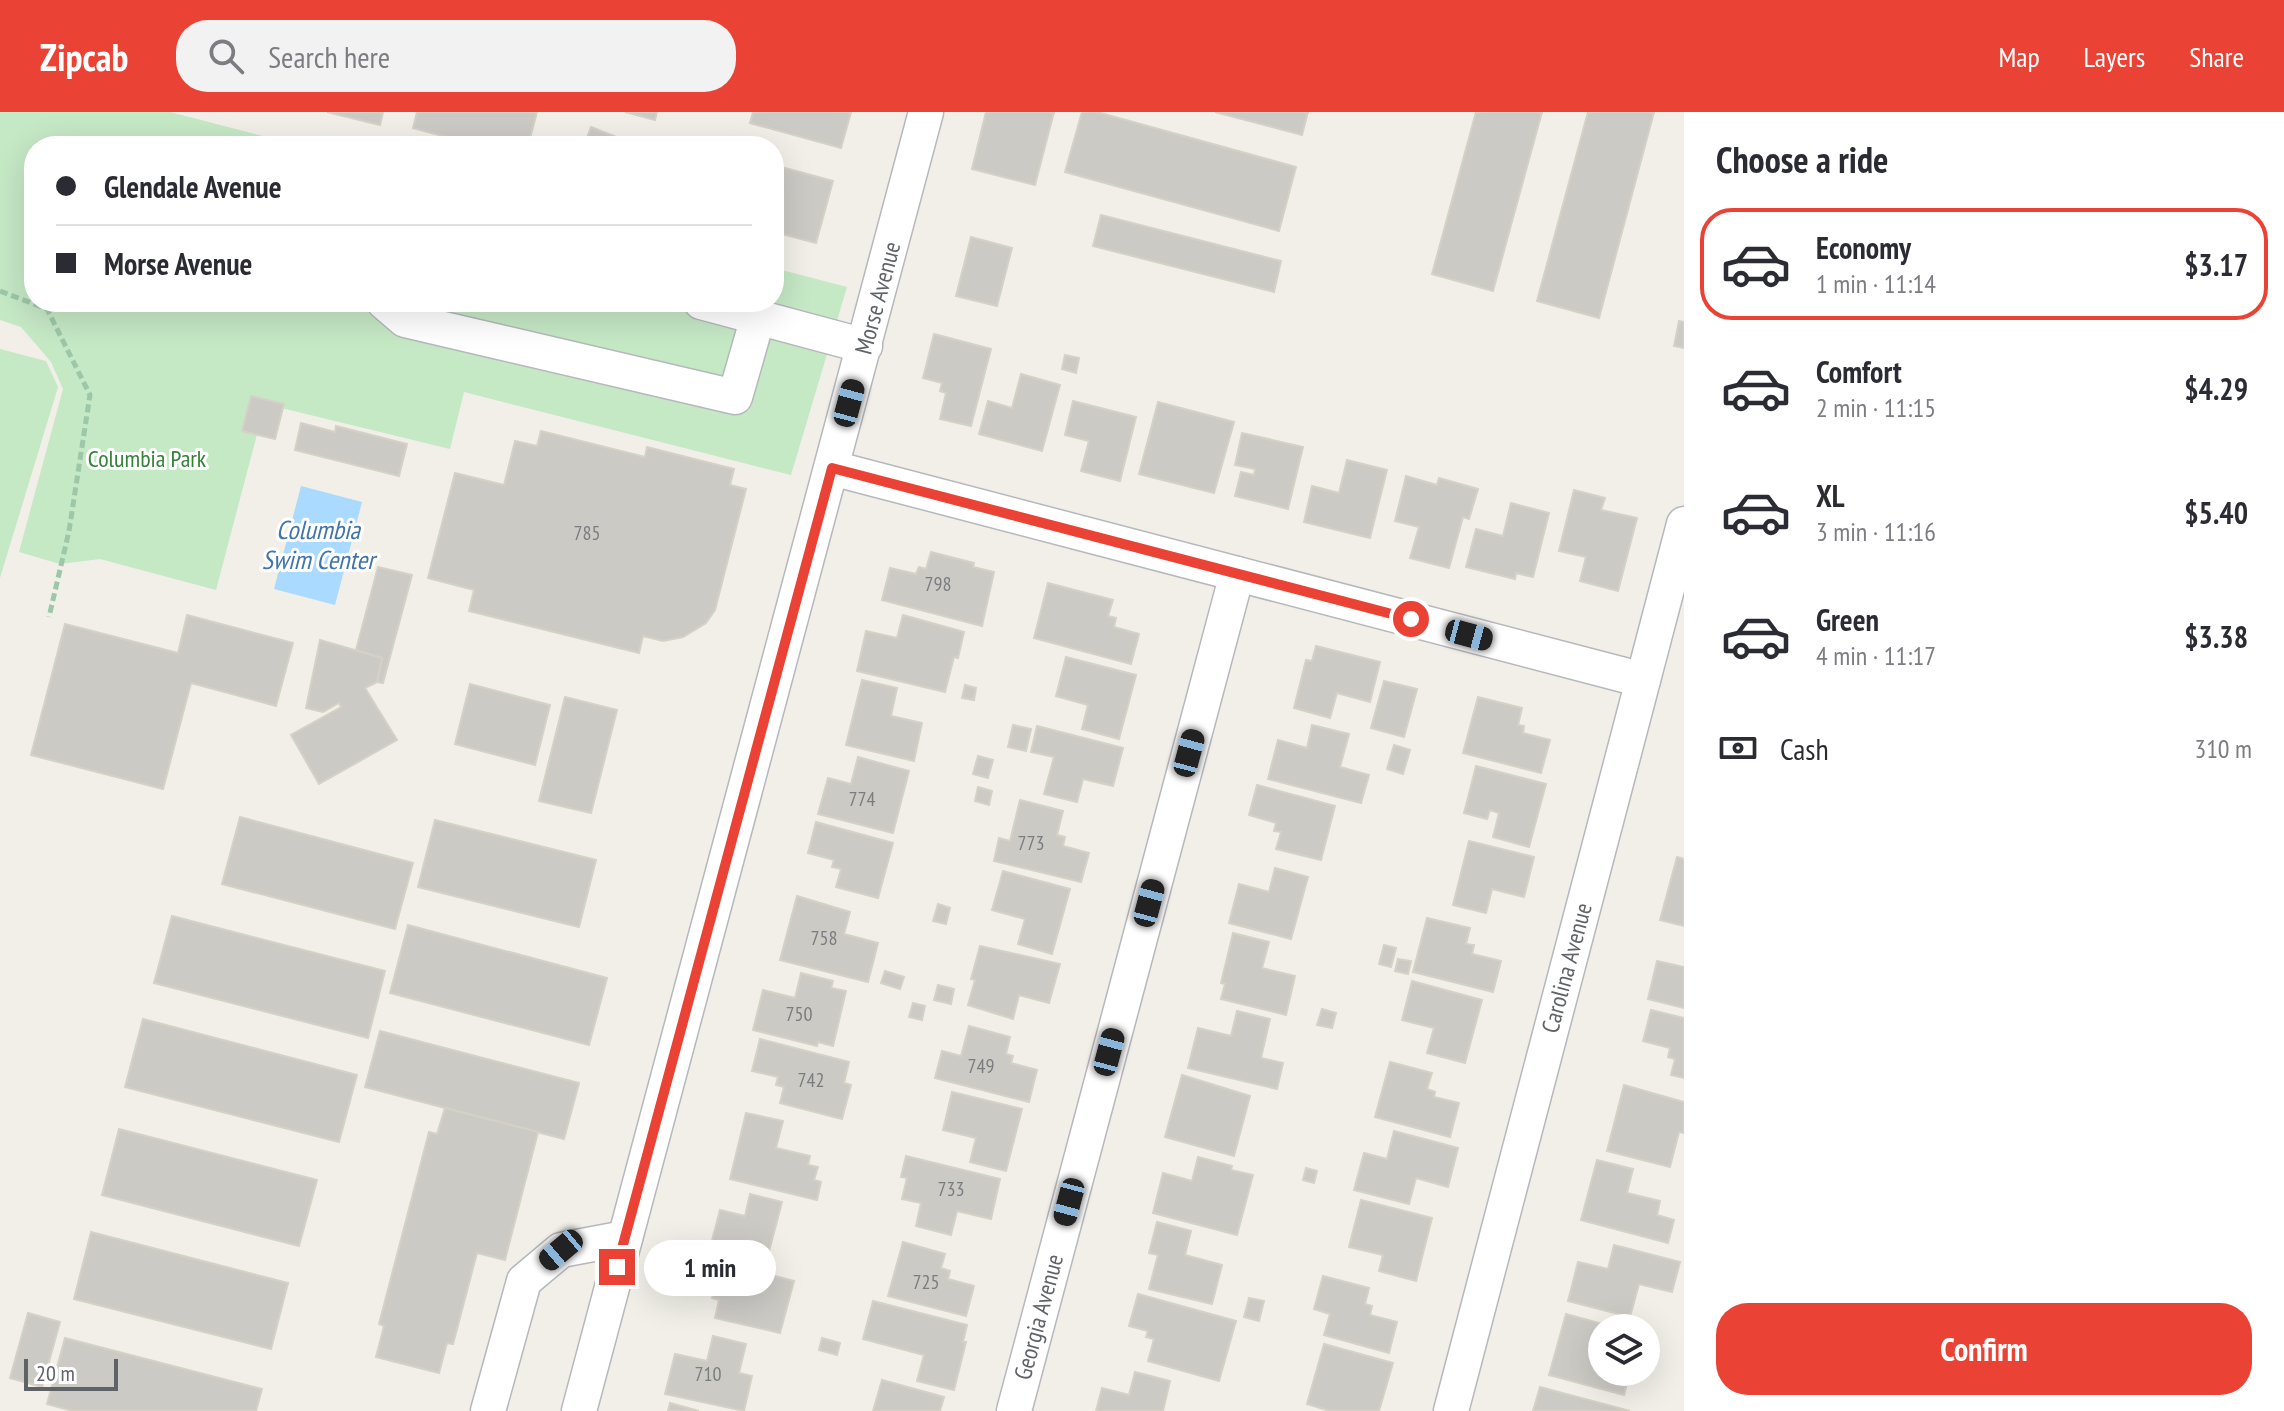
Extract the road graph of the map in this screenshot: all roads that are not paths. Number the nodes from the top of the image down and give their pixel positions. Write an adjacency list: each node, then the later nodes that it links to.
1 (926, 112): 5 (street, Morse Avenue)
2 (396, 312): 4 (street)
3 (739, 312): 4 (street)
4 (758, 317): 5 (street)
5 (865, 346): 6 (street, Morse Avenue)
6 (832, 468): 8 (street); 10 (street, Morse Avenue)
7 (1684, 524): 9 (street, Carolina Avenue)
8 (1237, 574): 9 (street); 13 (street, Georgia Avenue)
9 (1643, 680): 14 (street, Carolina Avenue)
10 (625, 1238): 11 (street); 12 (street, Morse Avenue)
11 (488, 1411)
12 (579, 1411)
13 (1014, 1411)
14 (1451, 1411)

